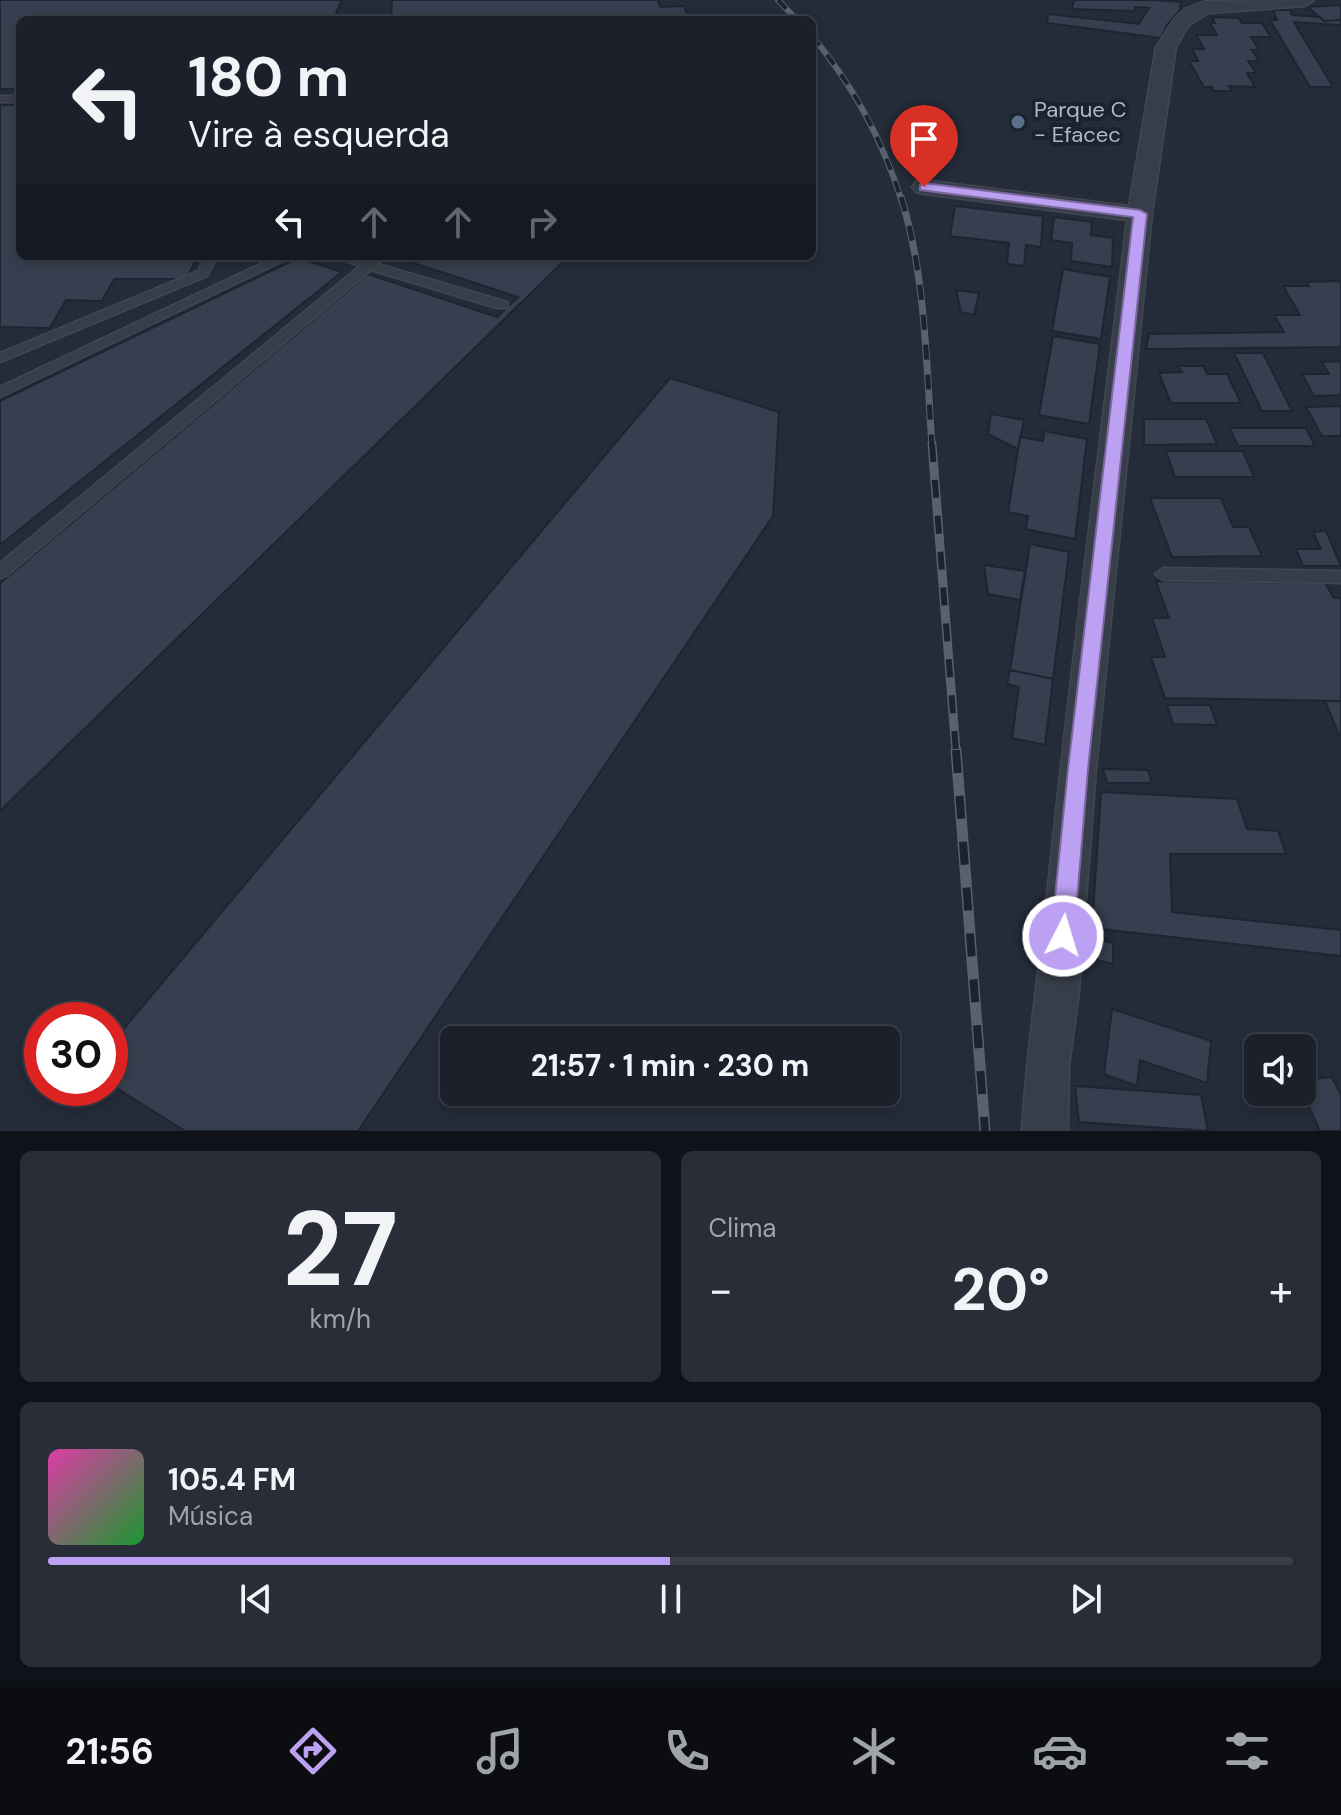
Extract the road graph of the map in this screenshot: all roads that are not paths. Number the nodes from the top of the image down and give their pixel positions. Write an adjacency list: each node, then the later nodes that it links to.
1 (1305, 0): 2 (street)
2 (1200, 4): 4 (street)
3 (924, 187): 4 (street)
4 (1140, 214): 14 (street)
5 (210, 260): 9 (lane)
6 (279, 260): 10 (lane)
7 (374, 261): 8 (lane); 11 (lane)
8 (502, 305)
9 (0, 358)
10 (0, 393)
11 (0, 572)
12 (1163, 574): 13 (lane)
13 (1341, 577)
14 (1045, 1131)

